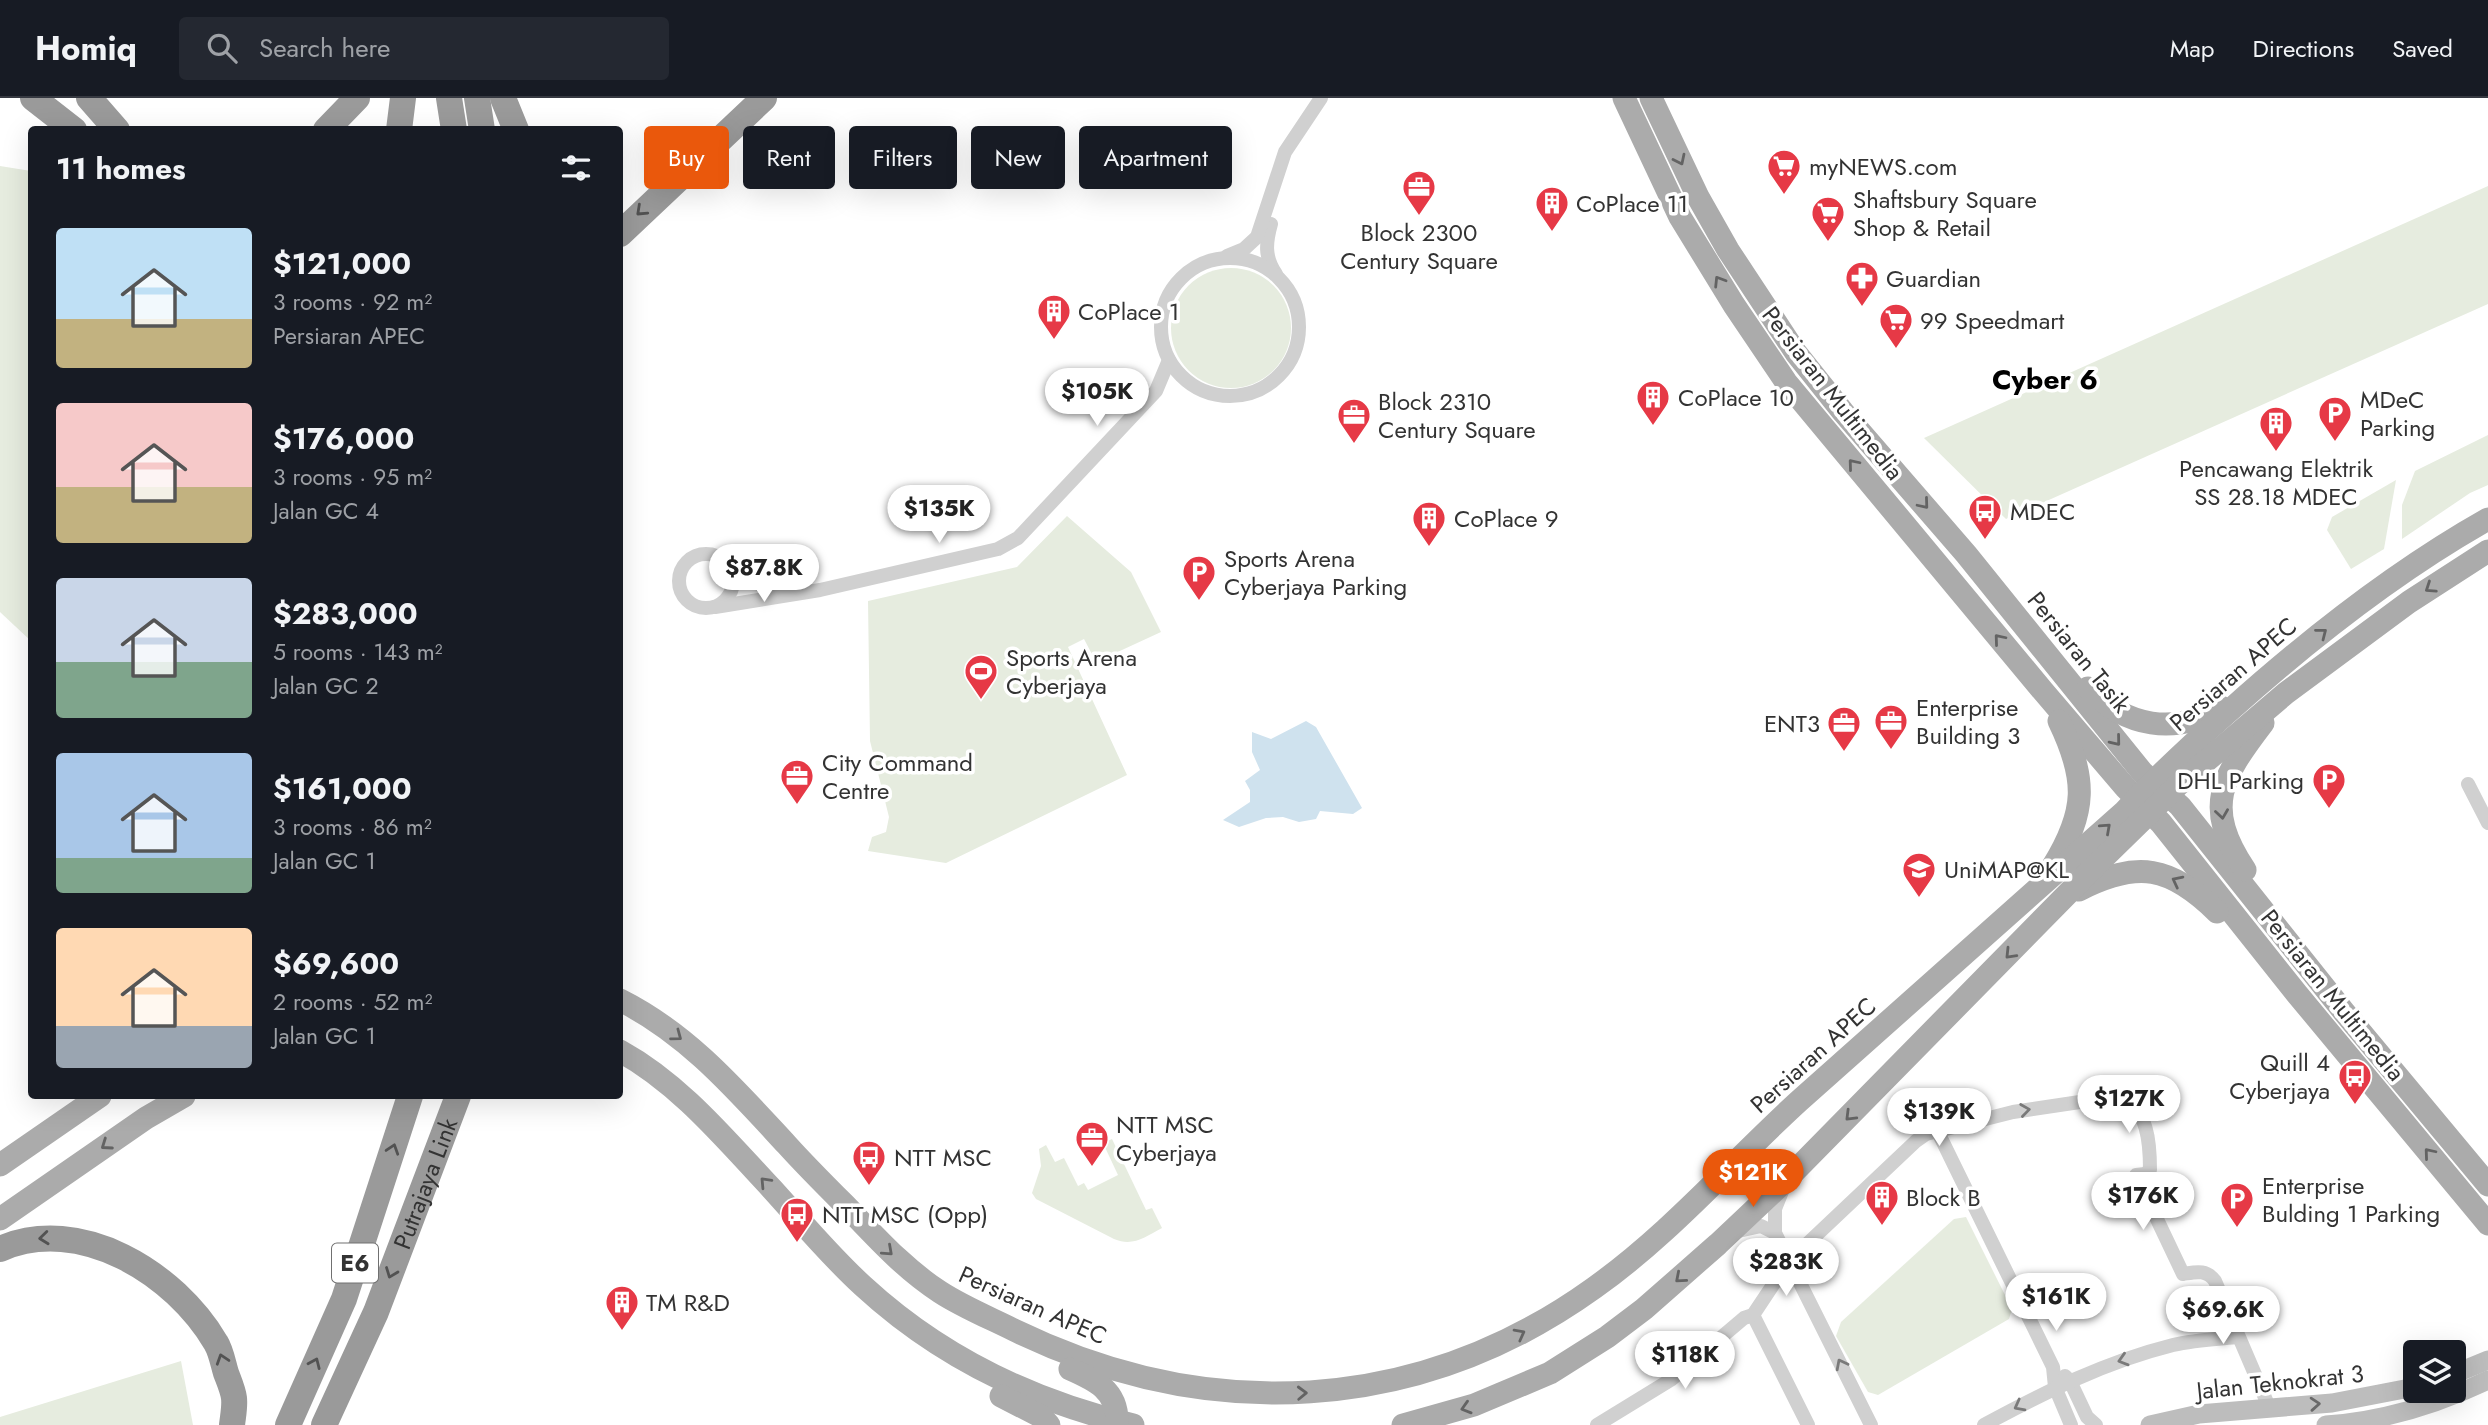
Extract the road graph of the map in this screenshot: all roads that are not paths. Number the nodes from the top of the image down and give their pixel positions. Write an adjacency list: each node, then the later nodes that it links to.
1 (33, 98): 13 (highway)
2 (89, 98): 14 (highway)
3 (357, 98): 15 (highway)
4 (404, 98): 16 (highway)
5 (449, 98): 17 (highway)
6 (477, 98): 18 (highway)
7 (503, 98): 19 (highway)
8 (764, 98): 20 (highway, one-way to 20)
9 (1321, 98): 21 (street)
10 (1333, 98): 22 (street)
11 (1625, 98): 33 (main road, Persiaran Multimedia, one-way to 11)
12 (1651, 98): 28 (main road, Persiaran Multimedia, one-way to 28)
13 (69, 126)
14 (114, 126)
15 (330, 126)
16 (400, 126)
17 (453, 126)
18 (481, 126)
19 (514, 126)
20 (623, 231)
21 (1209, 261): 22 (street); 23 (street)
22 (1282, 282): 24 (street)
23 (1169, 360): 24 (street); 25 (street)
24 (1183, 378): 25 (street)
25 (1156, 391): 30 (street)
26 (2488, 519): 32 (main road, Persiaran APEC, one-way to 26)
27 (2488, 551): 34 (main road, Persiaran APEC, one-way to 34)
28 (1966, 554): 32 (main road); 36 (main road, Persiaran Tasik, one-way to 36)
29 (726, 562): 30 (street); 31 (street); 31 (street)
30 (820, 590): 31 (street)
31 (715, 607)
32 (2268, 675): 36 (main road, Persiaran APEC)
33 (2043, 691): 37 (main road, Persiaran Tasik); 39 (main road)
34 (2286, 693): 36 (main road, Persiaran APEC); 43 (main road, one-way to 43)
35 (2468, 784): 38 (street)
36 (2160, 788): 37 (main road, Persiaran APEC); 43 (main road, Persiaran Multimedia)
37 (2143, 806): 39 (main road, Persiaran APEC, one-way to 37); 40 (main road, Persiaran APEC); 41 (main road, Persiaran Multimedia)
38 (2488, 823)
39 (2039, 890): 72 (main road, Persiaran APEC, one-way to 39)
40 (2057, 905): 41 (main road, one-way to 40); 53 (main road, Persiaran APEC, one-way to 53)
41 (2297, 994): 56 (main road, Persiaran Multimedia, one-way to 41)
42 (623, 1002): 61 (main road, Persiaran APEC, one-way to 61)
43 (2344, 1012): 54 (main road, Persiaran Multimedia)
44 (623, 1053): 62 (main road, one-way to 44)
45 (96, 1099): 52 (main road)
46 (166, 1099): 50 (main road)
47 (179, 1099): 50 (main road)
48 (409, 1099): 77 (highway, Putrajaya Link / E6, one-way to 48)
49 (457, 1099): 78 (highway, Putrajaya Link / E6, one-way to 78)
50 (146, 1118): 55 (main road, one-way to 55)
51 (1937, 1130): 60 (street); 64 (street, one-way to 64); 66 (street)
52 (0, 1165)
53 (1788, 1178): 57 (street); 58 (main road, Persiaran APEC)
54 (2488, 1185)
55 (0, 1219)
56 (2488, 1224)
57 (1772, 1231): 58 (street); 60 (street)
58 (1731, 1233): 80 (main road, Persiaran APEC, one-way to 80)
59 (0, 1248): 76 (highway, one-way to 59)
60 (1789, 1261): 63 (street); 83 (street, one-way to 60)
61 (951, 1299): 72 (main road, Persiaran APEC); 73 (main road)
62 (891, 1310): 75 (main road); 79 (main road)
63 (1754, 1315): 81 (street); 82 (street)
64 (2238, 1337): 69 (street, one-way to 69); 74 (street)
65 (2488, 1360): 67 (main road)
66 (2053, 1367): 69 (street); 70 (street)
67 (2466, 1369)
68 (2488, 1380): 88 (main road, Jalan Teknokrat 3)
69 (2070, 1381): 70 (street); 86 (street)
70 (2055, 1387): 84 (street, one-way to 84); 85 (street)
71 (2403, 1389): 74 (main road, Jalan Teknokrat 3, one-way to 71)
72 (1258, 1393): 73 (main road)
73 (1112, 1398): 75 (main road)
74 (2269, 1407): 87 (main road, Jalan Teknokrat 3)
75 (1111, 1422)
76 (232, 1425)
77 (288, 1425)
78 (324, 1425)
79 (1049, 1425)
80 (1403, 1425)
81 (1597, 1425)
82 (1808, 1425)
83 (1871, 1425)
84 (1984, 1425)
85 (2071, 1425)
86 (2096, 1425)
87 (2150, 1425)
88 (2326, 1425)

